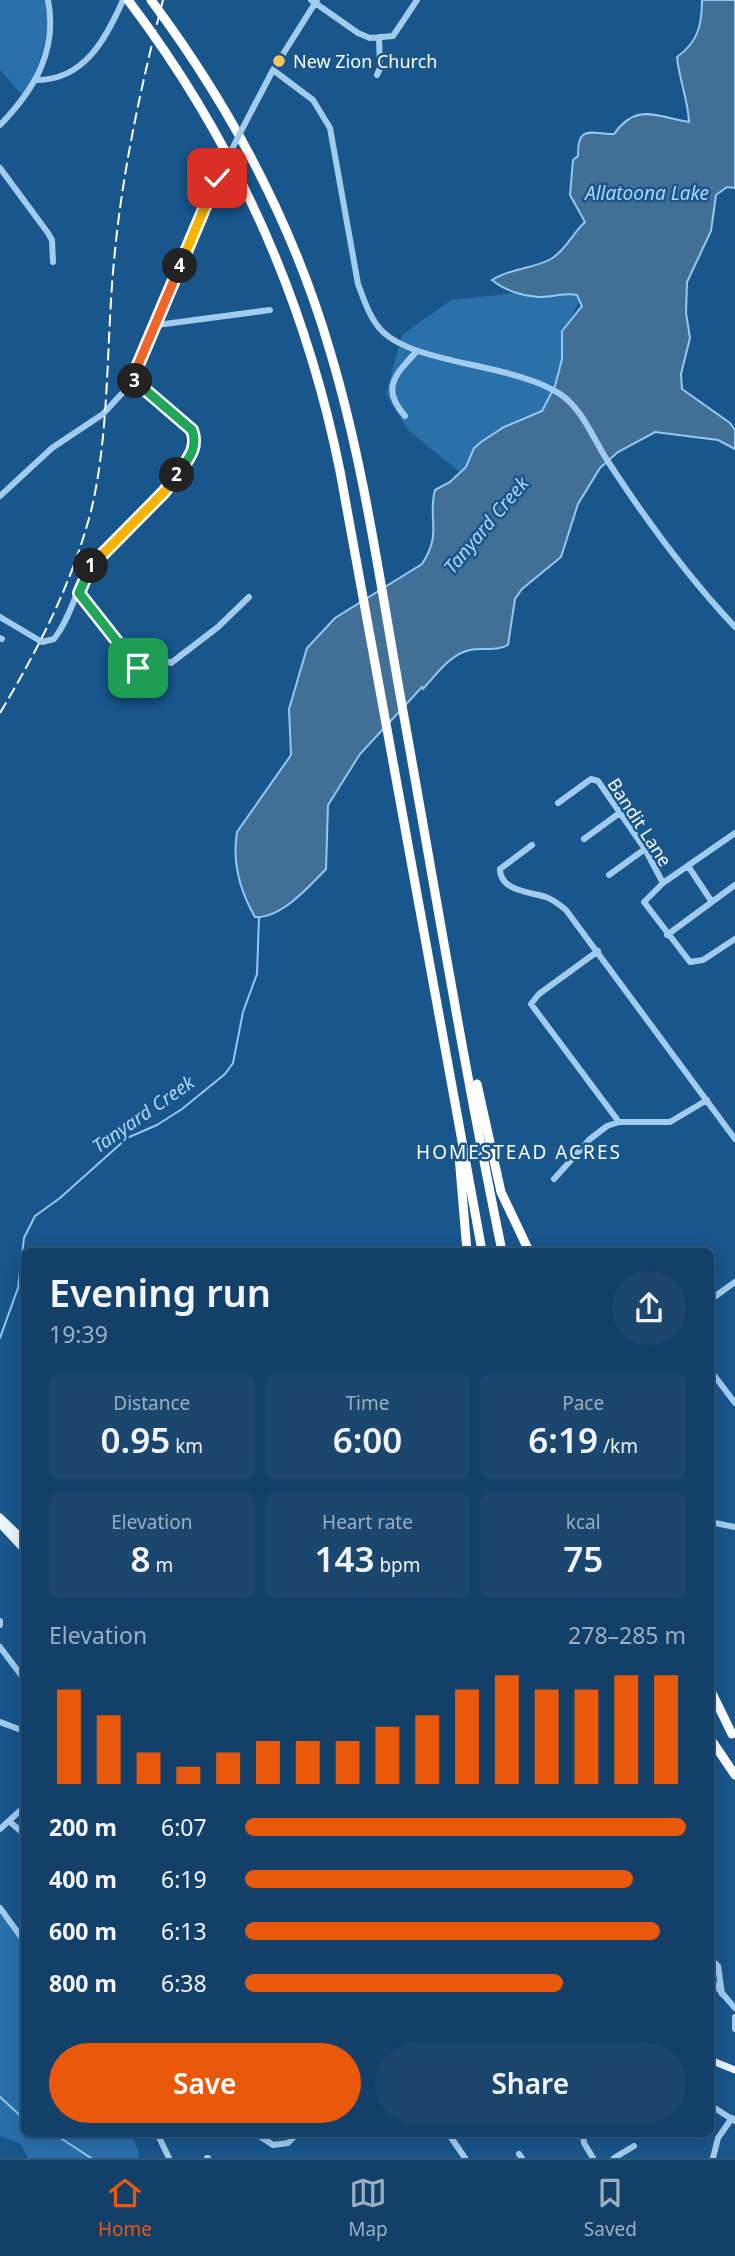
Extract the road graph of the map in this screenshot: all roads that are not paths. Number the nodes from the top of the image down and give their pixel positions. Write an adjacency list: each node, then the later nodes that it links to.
1 (48, 0): 9 (street)
2 (125, 0): 9 (street); 40 (highway)
3 (151, 0): 37 (highway)
4 (417, 0): 6 (street)
5 (314, 1): 6 (street); 7 (street)
6 (379, 37): 8 (street)
7 (272, 70): 14 (street, bridge); 15 (street)
8 (377, 75)
9 (37, 80): 10 (street)
10 (0, 125)
11 (0, 168): 12 (street)
12 (53, 262)
13 (270, 310): 14 (street)
14 (157, 325): 16 (street)
15 (417, 351): 17 (street); 22 (street)
16 (132, 379): 18 (street); 19 (street)
17 (405, 416)
18 (0, 496)
19 (79, 593): 20 (street); 21 (street)
20 (248, 597)
21 (0, 617)
22 (735, 627)
23 (558, 803): 24 (street, Bandit Lane)
24 (621, 812): 26 (street); 28 (street, Bandit Lane)
25 (735, 833): 29 (street)
26 (584, 839)
27 (531, 845): 36 (street)
28 (645, 849): 30 (street); 31 (street, Bandit Lane)
29 (688, 866): 31 (street); 33 (street)
30 (609, 875)
31 (663, 883): 34 (street)
32 (735, 885): 33 (street)
33 (712, 902): 34 (street)
34 (667, 935): 35 (street)
35 (735, 939)
36 (598, 951): 38 (street); 39 (street)
37 (460, 1025): 45 (highway); 46 (highway)
38 (707, 1100): 39 (street); 41 (street)
39 (619, 1122): 42 (street)
40 (458, 1123): 43 (highway); 44 (highway)
41 (735, 1139)
42 (554, 1179)
43 (467, 1248)
44 (481, 1248)
45 (501, 1248)
46 (528, 1248)
47 (735, 1282): 48 (street)
48 (714, 1297)
49 (714, 1377): 50 (street)
50 (724, 1388): 51 (street); 52 (street)
51 (714, 1395)
52 (735, 1403)
53 (0, 1517): 57 (main road)
54 (714, 1523): 56 (street)
55 (0, 1524): 58 (main road)
56 (735, 1527)
57 (21, 1538)
58 (21, 1547)
59 (0, 1647): 60 (street)
60 (21, 1675)
61 (714, 1697): 65 (highway)
62 (714, 1708): 65 (highway)
63 (0, 1722): 64 (street)
64 (21, 1730)
65 (733, 1736)
66 (714, 1744): 68 (highway)
67 (714, 1749): 68 (highway)
68 (728, 1765): 69 (highway)
69 (735, 1775)
70 (21, 1810): 71 (street)
71 (10, 1822): 72 (street); 73 (street)
72 (0, 1829)
73 (21, 1831)
74 (0, 1908): 75 (street)
75 (21, 1937)
76 (714, 1962): 78 (street)
77 (714, 1984): 78 (street)
78 (722, 1994): 79 (street)
79 (735, 2008)
80 (735, 2017): 81 (street)
81 (735, 2029)
82 (714, 2062): 83 (main road)
83 (735, 2070)
84 (714, 2107): 85 (street)
85 (734, 2119): 96 (street)
86 (160, 2137): 92 (street)
87 (259, 2137): 88 (street)
88 (294, 2137)
89 (452, 2137): 93 (street)
90 (583, 2137): 94 (street)
91 (634, 2146): 95 (street)
92 (169, 2158)
93 (466, 2158)
94 (593, 2158)
95 (614, 2158)
96 (713, 2158)

